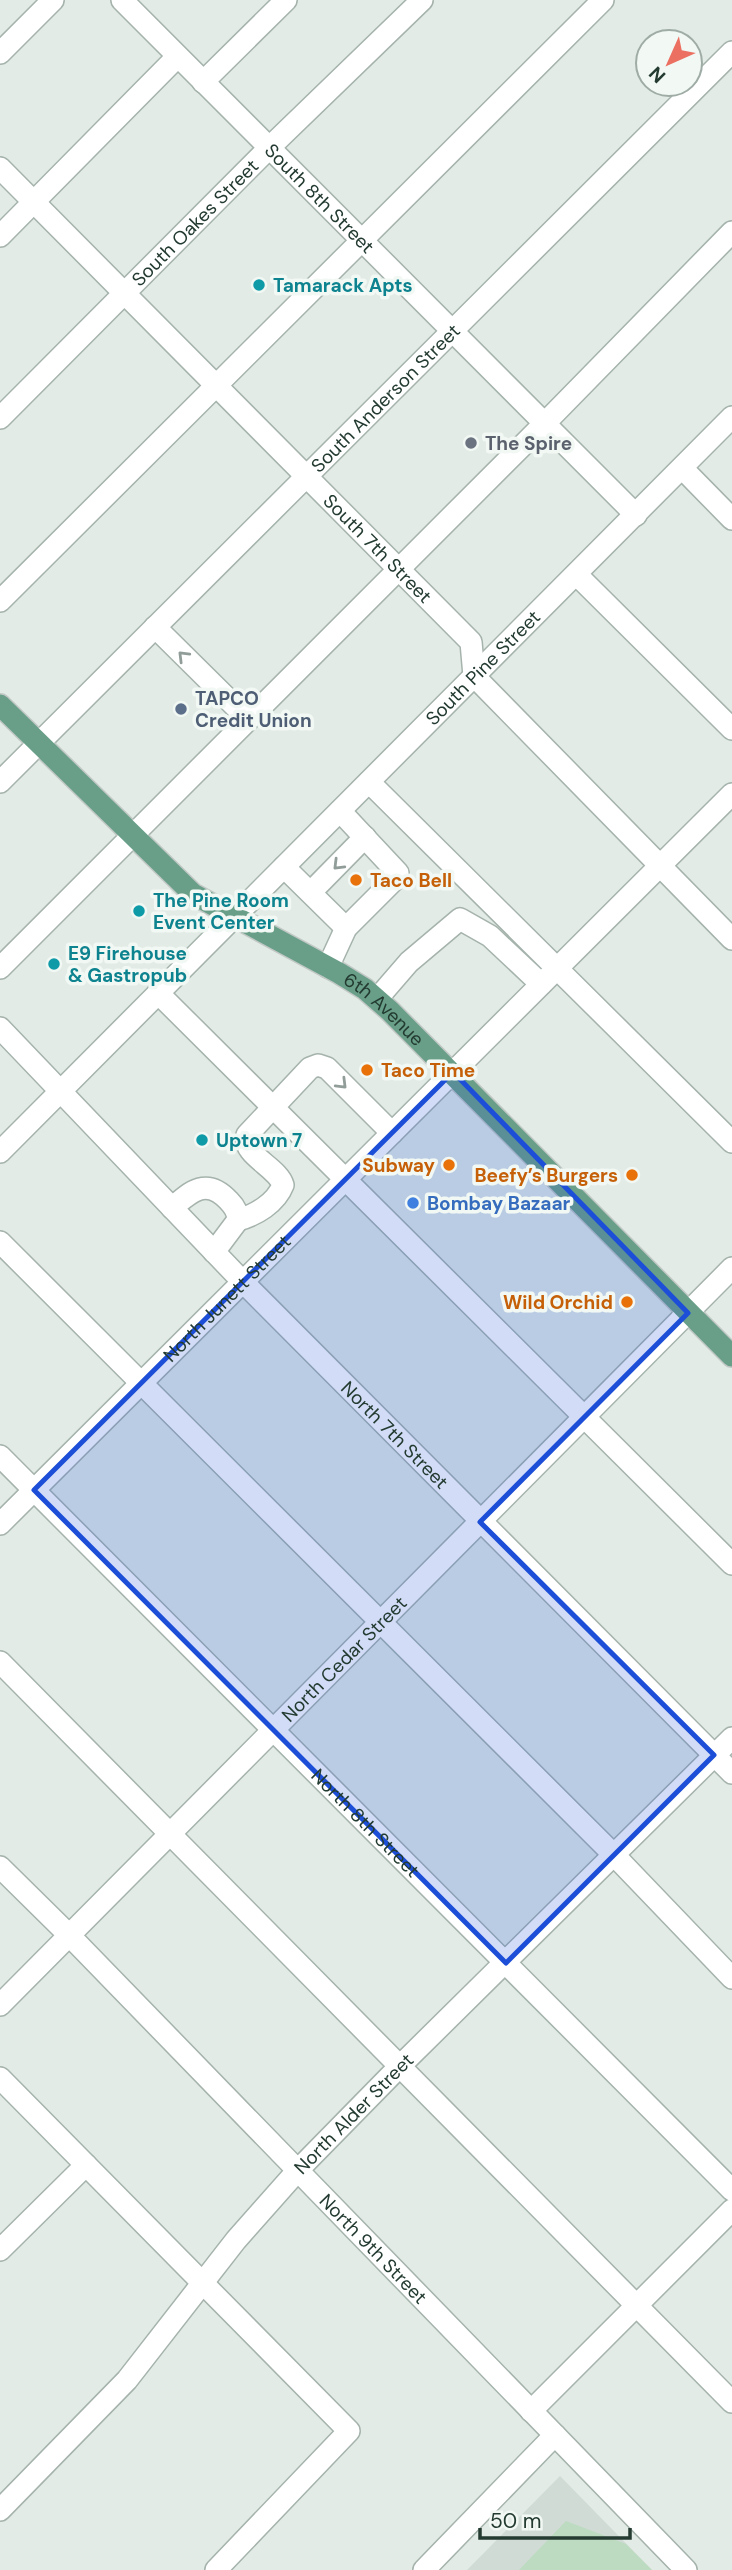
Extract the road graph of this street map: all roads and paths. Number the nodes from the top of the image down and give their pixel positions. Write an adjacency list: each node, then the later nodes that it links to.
1 (52, 0): 7 (street)
2 (122, 0): 8 (street, South 8th Street)
3 (286, 0): 9 (street)
4 (422, 0): 10 (street, South Oakes Street)
5 (603, 0): 15 (street)
6 (732, 52): 17 (street, South Anderson Street)
7 (0, 54)
8 (177, 57): 9 (street, South 8th Street); 12 (street)
9 (203, 82): 10 (street, South 8th Street)
10 (270, 147): 15 (street, South 8th Street); 16 (street, South Oakes Street)
11 (0, 169): 12 (street, South 7th Street)
12 (33, 202): 14 (street); 16 (street, South 7th Street)
13 (732, 232): 21 (street)
14 (0, 236)
15 (363, 240): 17 (street, South 8th Street); 18 (street)
16 (124, 293): 18 (street, South 7th Street); 20 (street, South Oakes Street)
17 (452, 329): 21 (street, South 8th Street); 23 (street, South Anderson Street)
18 (216, 386): 23 (street, South 7th Street); 28 (street)
19 (732, 417): 22 (street, South Pine Street)
20 (0, 418)
21 (546, 422): 24 (street, South 8th Street); 26 (street)
22 (683, 468): 24 (street, South Pine Street); 25 (street)
23 (306, 475): 26 (street, South 7th Street); 29 (street, South Anderson Street)
24 (636, 515): 27 (street, South Pine Street)
25 (732, 519)
26 (398, 568): 30 (street, South 7th Street); 32 (street)
27 (577, 575): 30 (street, South Pine Street); 33 (street)
28 (0, 601)
29 (155, 627): 32 (street, one-way to 29); 34 (street, South Anderson Street)
30 (474, 676): 36 (street, South Pine Street); 41 (street)
31 (0, 705): 34 (main road, 6th Avenue)
32 (248, 719): 39 (street)
33 (732, 729)
34 (38, 744): 35 (street, South Anderson Street); 39 (main road, 6th Avenue)
35 (0, 782)
36 (369, 782): 38 (street, South Pine Street); 49 (street)
37 (732, 794): 41 (street, North Junett Street)
38 (340, 811): 40 (street); 42 (street, South Pine Street)
39 (132, 836): 44 (main road, 6th Avenue); 48 (street)
40 (365, 837): 43 (street, one-way to 43); 45 (street)
41 (659, 866): 46 (street); 49 (street, North Junett Street)
42 (284, 867): 43 (street); 44 (street, South Pine Street)
43 (311, 892): 45 (street)
44 (233, 918): 47 (main road, 6th Avenue); 51 (street, South Pine Street)
45 (346, 928): 47 (street)
46 (732, 939)
47 (328, 967): 52 (main road, 6th Avenue)
48 (0, 968)
49 (558, 968): 50 (street, North Junett Street); 58 (street)
50 (541, 984): 52 (street); 54 (street, North Junett Street)
51 (159, 993): 55 (street, South Pine Street); 56 (street)
52 (377, 999): 54 (main road, 6th Avenue)
53 (0, 1028): 55 (street, North 7th Street)
54 (453, 1072): 57 (street, North Junett Street); 67 (main road, 6th Avenue)
55 (61, 1092): 59 (street, South Pine Street); 61 (street, North 7th Street)
56 (274, 1107): 57 (street, one-way to 57); 60 (street); 62 (street)
57 (392, 1133): 60 (street, North Junett Street)
58 (732, 1142)
59 (0, 1152)
60 (346, 1178): 66 (street, North Junett Street); 70 (street)
61 (172, 1208): 62 (street); 64 (street, North 7th Street)
62 (238, 1220): 64 (street)
63 (0, 1242): 69 (street)
64 (214, 1252): 66 (street, North 7th Street)
65 (732, 1268): 67 (street, North Cedar Street)
66 (243, 1282): 69 (street, North Junett Street); 73 (street, North 7th Street)
67 (688, 1312): 68 (main road, 6th Avenue); 70 (street, North Cedar Street)
68 (732, 1356)
69 (141, 1383): 72 (street, North Junett Street); 76 (street)
70 (585, 1417): 73 (street, North Cedar Street); 75 (street)
71 (0, 1456): 72 (street, North 8th Street)
72 (34, 1490): 74 (street, North Junett Street); 78 (street, North 8th Street)
73 (480, 1522): 76 (street, North Cedar Street); 80 (street, North 7th Street)
74 (0, 1524)
75 (732, 1564)
76 (381, 1622): 78 (street, North Cedar Street); 83 (street)
77 (0, 1662): 82 (street)
78 (273, 1730): 82 (street, North Cedar Street); 86 (street, North 8th Street)
79 (732, 1738): 80 (street, North Alder Street)
80 (714, 1755): 81 (street, North 7th Street); 83 (street, North Alder Street)
81 (732, 1773)
82 (170, 1834): 85 (street, North Cedar Street); 89 (street)
83 (614, 1855): 86 (street, North Alder Street); 87 (street)
84 (0, 1867): 85 (street, North 9th Street)
85 (69, 1935): 88 (street, North Cedar Street); 92 (street, North 9th Street)
86 (506, 1963): 89 (street, North Alder Street); 93 (street, North 8th Street)
87 (732, 1978)
88 (0, 2005)
89 (400, 2066): 92 (street, North Alder Street); 97 (street)
90 (0, 2078): 91 (street)
91 (86, 2165): 95 (street); 96 (street)
92 (299, 2171): 96 (street, North Alder Street); 99 (street, North 9th Street)
93 (732, 2190)
94 (732, 2210): 97 (street)
95 (0, 2250)
96 (202, 2283): 101 (street, North Alder Street); 102 (street)
97 (637, 2305): 98 (street); 99 (street)
98 (732, 2402)
99 (531, 2411): 100 (street, North 9th Street)
100 (555, 2435): 103 (street); 104 (street, North 9th Street)
101 (0, 2510)
102 (216, 2570)
103 (424, 2570)
104 (686, 2570)

